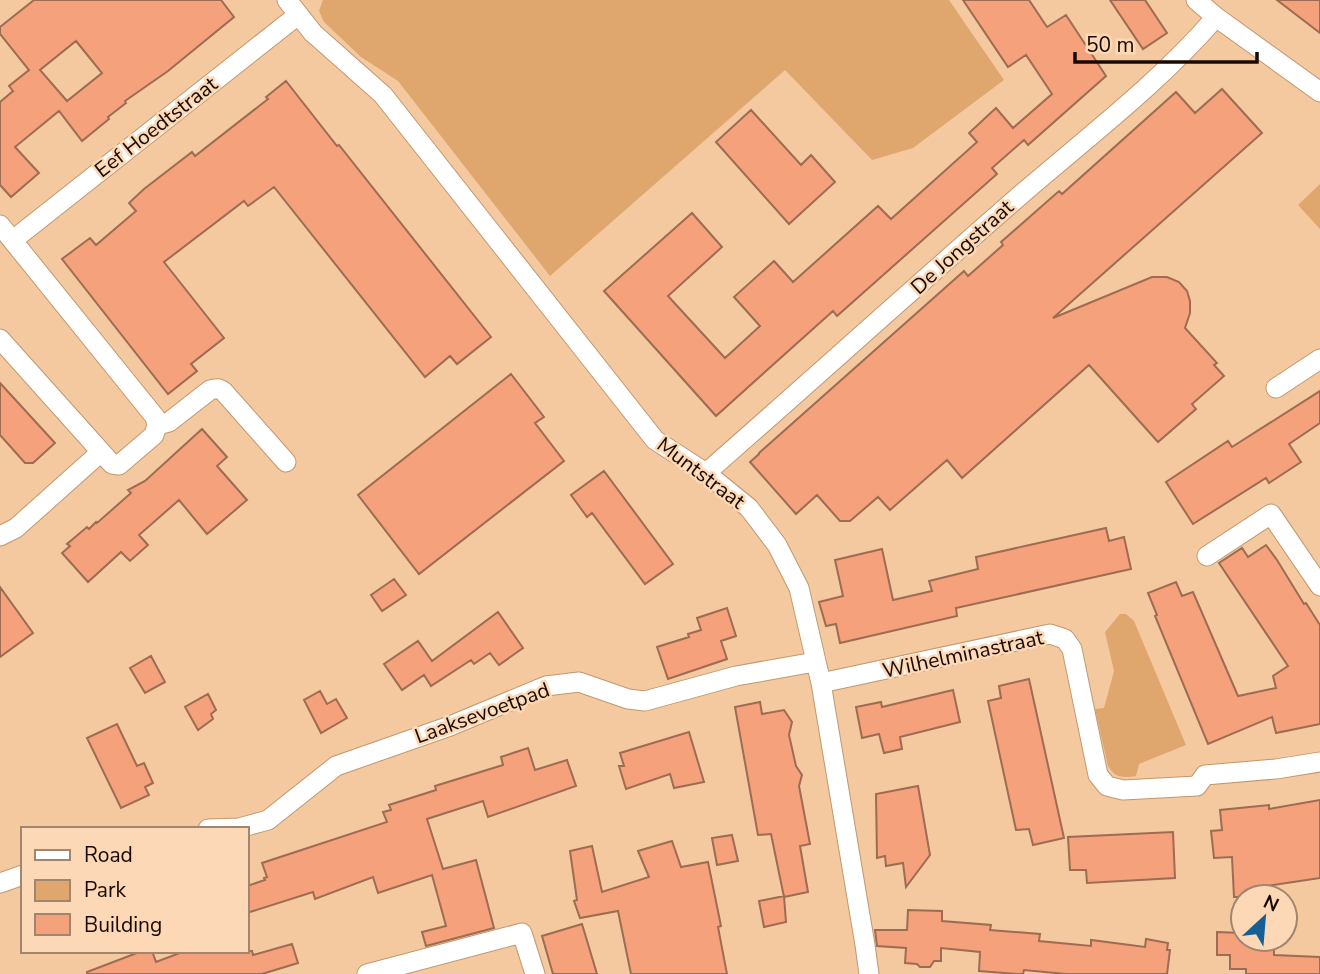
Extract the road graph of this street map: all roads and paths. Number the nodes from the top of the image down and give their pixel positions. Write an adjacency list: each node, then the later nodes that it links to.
1 (1196, 0): 3 (street)
2 (293, 5): 6 (street, Eef Hoedtstraat); 13 (street, Muntstraat)
3 (1216, 17): 4 (street); 13 (street, De Jongstraat)
4 (1320, 93)
5 (0, 225): 6 (street)
6 (13, 240): 10 (street)
7 (0, 339): 11 (street)
8 (1320, 359): 9 (street)
9 (1276, 388)
10 (157, 425): 11 (street); 12 (street)
11 (101, 452): 14 (street)
12 (286, 463)
13 (706, 473): 17 (street, Muntstraat)
14 (0, 536)
15 (1207, 556): 16 (street)
16 (1320, 586)
17 (815, 662): 18 (street, Muntstraat); 20 (street, Laaksevoetpad)
18 (821, 683): 19 (street, Wilhelminastraat); 25 (street, Muntstraat)
19 (1320, 762)
20 (243, 827)
21 (21, 876): 22 (street)
22 (0, 883)
23 (367, 974): 24 (street)
24 (536, 974)
25 (869, 974)

